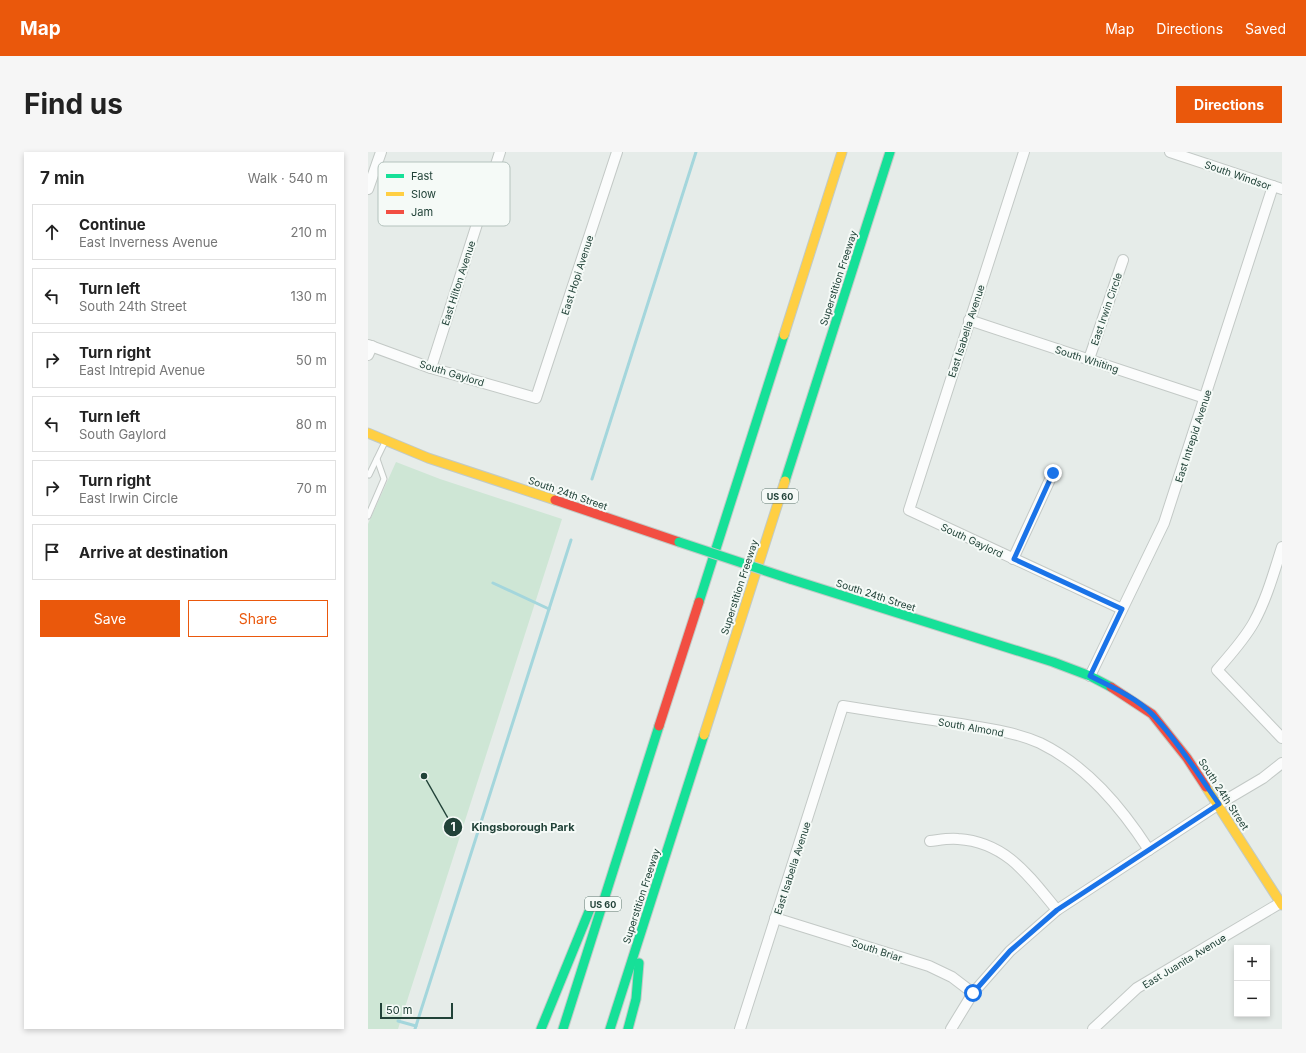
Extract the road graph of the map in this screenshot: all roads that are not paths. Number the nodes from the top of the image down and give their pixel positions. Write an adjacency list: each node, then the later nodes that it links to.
1 (381, 152): 10 (street)
2 (500, 152): 8 (street, East Hilton Avenue)
3 (617, 152): 17 (street, East Hopi Avenue)
4 (842, 152): 33 (main road, US 60)
5 (890, 152): 40 (main road, Superstition Freeway / US 60)
6 (1024, 152): 13 (street, East Isabella Avenue)
7 (1170, 152): 9 (street, South Windsor)
8 (497, 162)
9 (1277, 188): 18 (street, East Intrepid Avenue)
10 (368, 189)
11 (476, 226): 16 (street, East Hilton Avenue)
12 (1123, 260): 15 (street, East Irwin Circle)
13 (969, 320): 15 (street, South Whiting); 24 (street, East Isabella Avenue)
14 (369, 349): 16 (street, South Gaylord)
15 (1089, 359): 18 (street, South Whiting)
16 (431, 368): 17 (street, South Gaylord)
17 (536, 398)
18 (1205, 398): 28 (street, East Intrepid Avenue)
19 (368, 433): 20 (main road, South 24th Street)
20 (385, 441): 21 (lane); 29 (main road, South 24th Street, bridge)
21 (377, 459): 23 (lane); 25 (lane)
22 (1053, 473): 27 (street)
23 (369, 475)
24 (909, 510): 27 (street, South Gaylord)
25 (368, 516)
26 (1282, 547): 31 (street)
27 (1014, 559): 28 (street, South Gaylord)
28 (1122, 609): 29 (street, East Intrepid Avenue)
29 (1090, 676): 34 (main road, South 24th Street)
30 (844, 706): 36 (street, South Almond); 39 (street, East Isabella Avenue)
31 (1282, 738)
32 (1282, 763): 34 (street)
33 (643, 780): 42 (main road); 43 (main road, US 60)
34 (1219, 804): 36 (street); 37 (main road, South 24th Street)
35 (930, 841): 38 (street)
36 (1149, 850): 38 (street)
37 (1282, 903): 48 (street, East Juanita Avenue)
38 (1057, 910): 41 (street)
39 (776, 918): 41 (street, South Briar); 46 (street, East Isabella Avenue)
40 (641, 932): 44 (main road, Superstition Freeway / US 60); 45 (main road)
41 (973, 993): 47 (street)
42 (541, 1029)
43 (563, 1029)
44 (610, 1029)
45 (628, 1029)
46 (740, 1029)
47 (951, 1029)
48 (1093, 1029)

